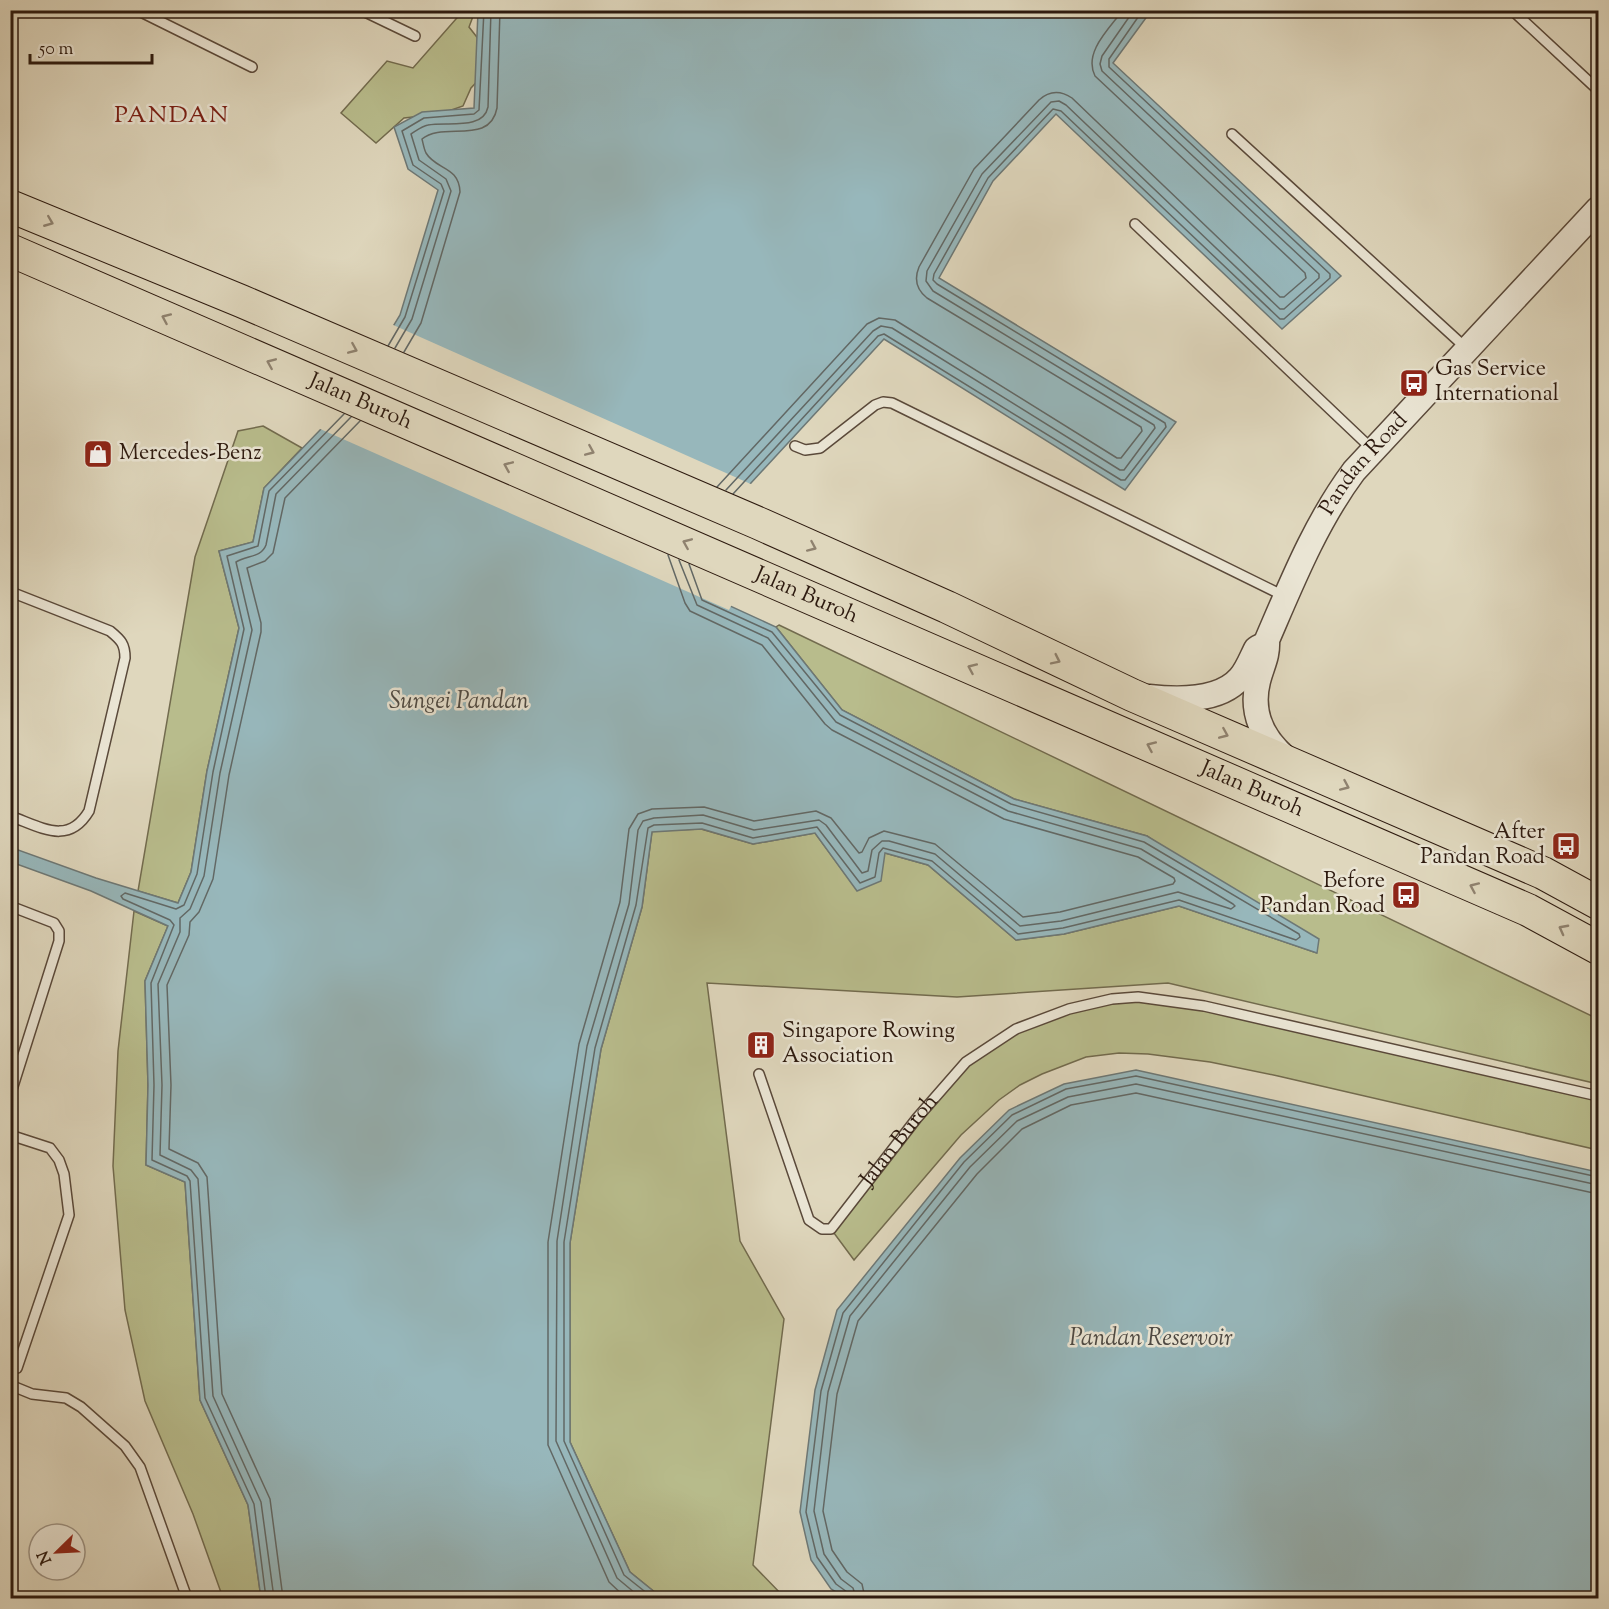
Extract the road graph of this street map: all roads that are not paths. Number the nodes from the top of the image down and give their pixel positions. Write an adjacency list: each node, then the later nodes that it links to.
1 (137, 10): 5 (lane)
2 (361, 10): 4 (lane)
3 (1512, 10): 6 (lane)
4 (415, 36)
5 (252, 67)
6 (1599, 90)
7 (1232, 134): 12 (lane)
8 (10, 206): 18 (highway, Jalan Buroh, one-way to 18)
9 (1599, 209): 12 (street, Pandan Road)
10 (1135, 224): 14 (lane)
11 (10, 250): 23 (highway, Jalan Buroh, one-way to 11)
12 (1468, 349): 14 (street, Pandan Road)
13 (795, 446): 16 (lane)
14 (1373, 450): 16 (street, Pandan Road)
15 (10, 594): 20 (lane)
16 (1285, 597): 17 (street, Pandan Road)
17 (1267, 640): 18 (street, Pandan Road); 19 (street, Pandan Road)
18 (1132, 695): 19 (highway, Jalan Buroh, one-way to 19)
19 (1292, 763): 21 (highway, Jalan Buroh, one-way to 21)
20 (10, 816)
21 (1599, 903)
22 (10, 906): 25 (lane)
23 (1599, 948)
24 (759, 1074): 26 (lane, Jalan Buroh)
25 (10, 1096)
26 (1599, 1096)
27 (10, 1136): 28 (lane)
28 (10, 1369)
29 (10, 1384): 30 (lane)
30 (187, 1599)

